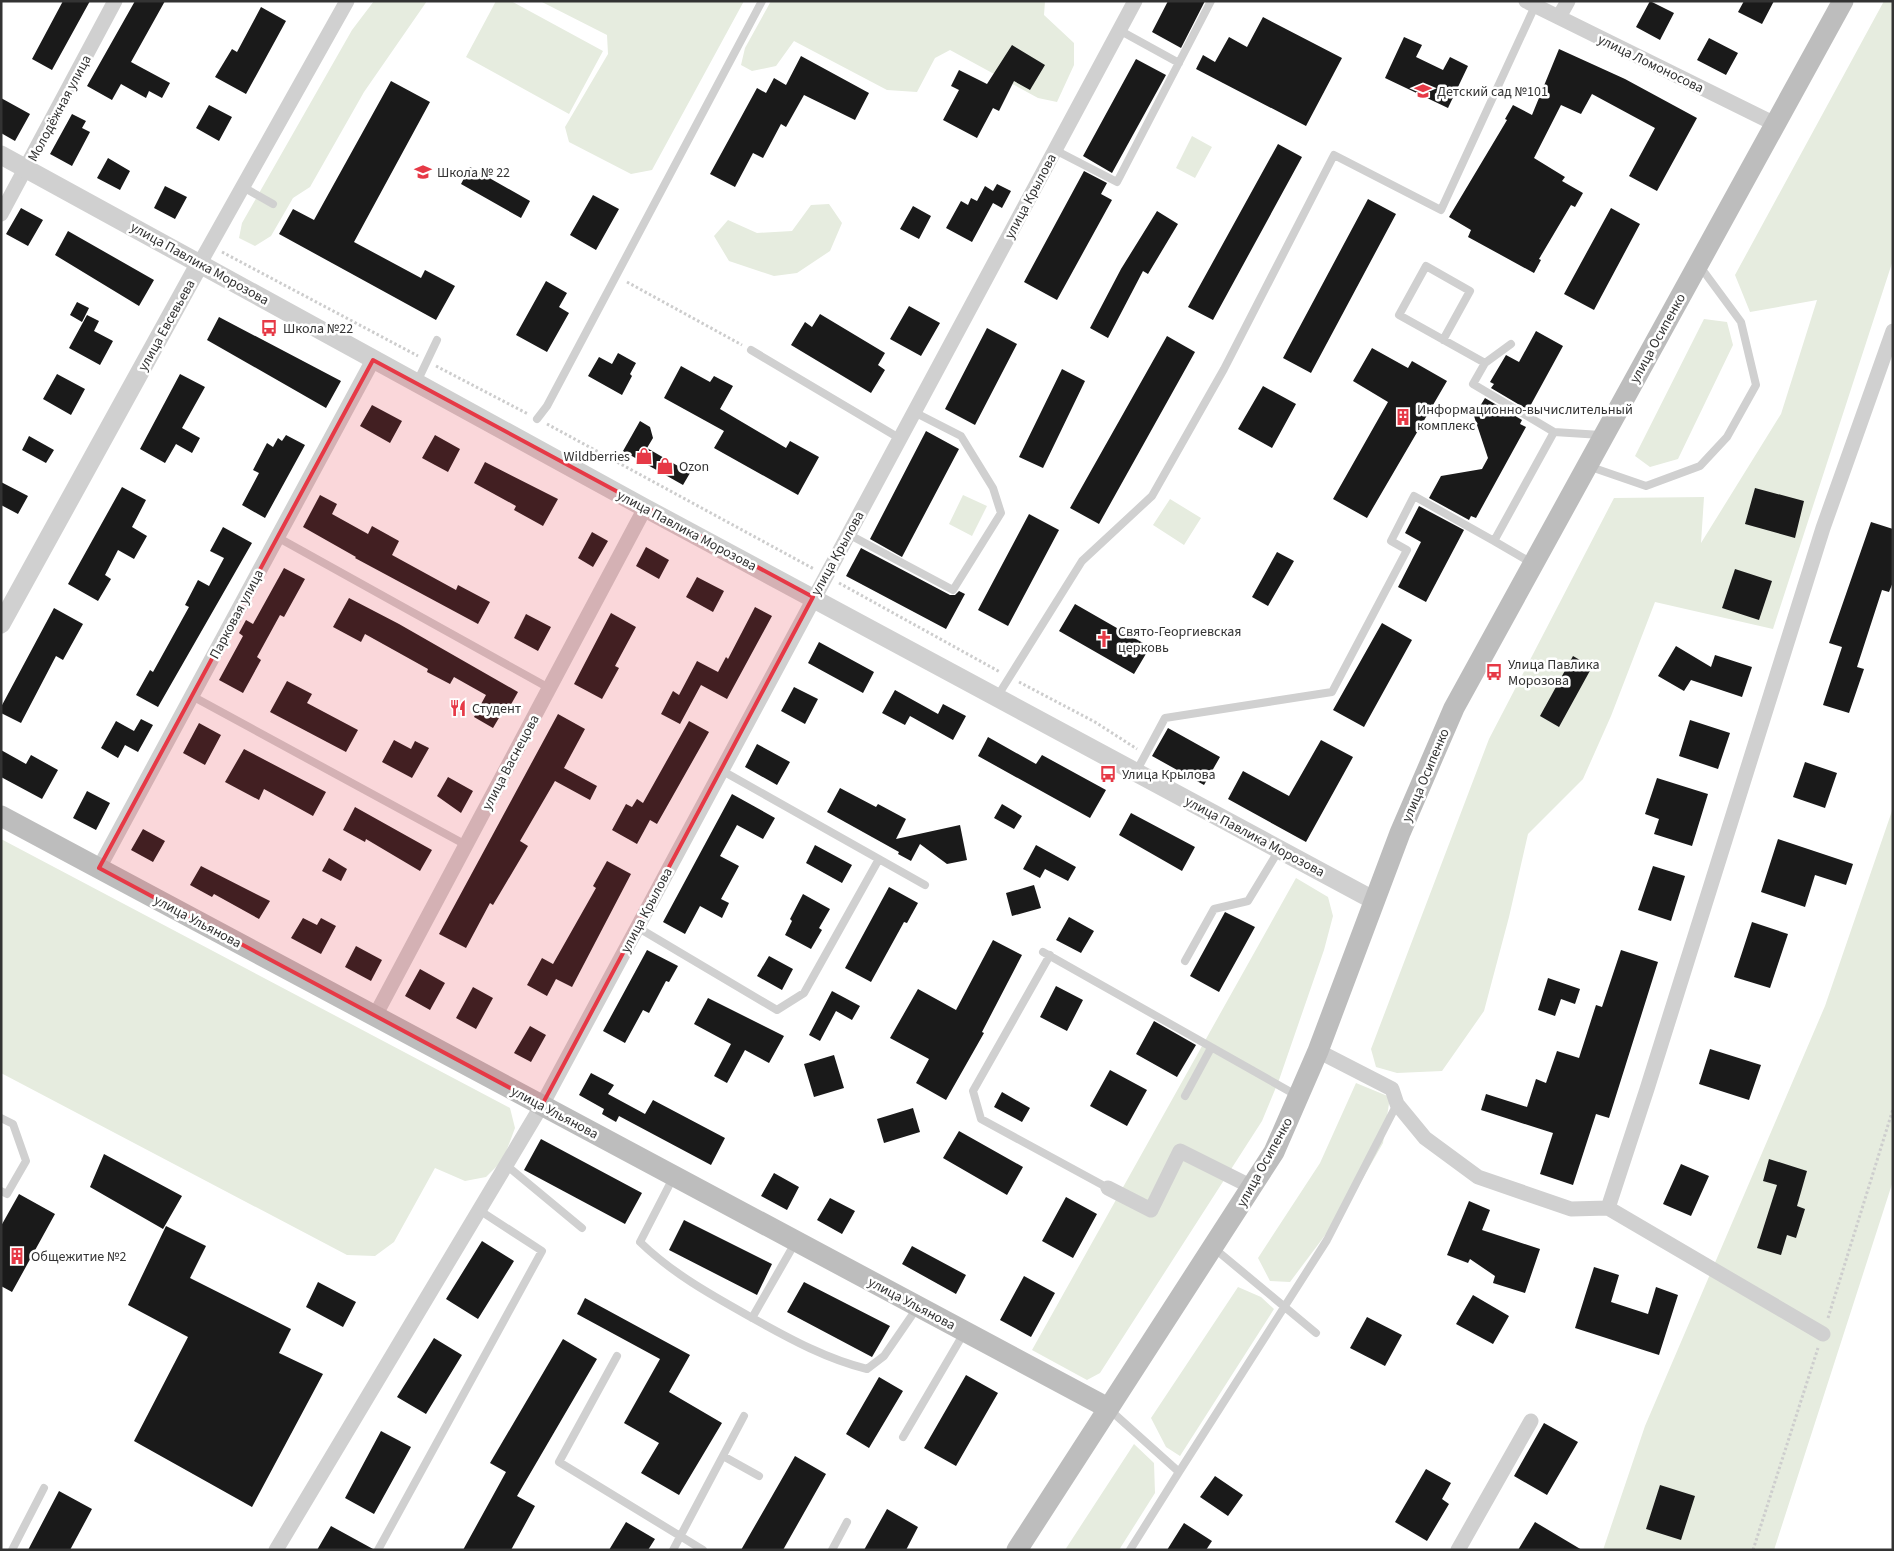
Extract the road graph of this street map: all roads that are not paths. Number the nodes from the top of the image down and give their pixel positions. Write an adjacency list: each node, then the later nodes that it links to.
1 (115, 1): 15 (street, Молодёжная улица)
2 (347, 1): 16 (street, улица Евсевьева)
3 (762, 1): 30 (lane)
4 (1135, 1): 10 (street, улица Крылова)
5 (1211, 1): 11 (lane)
6 (1568, 1): 9 (street)
7 (1843, 1): 12 (main road, улица Осипенко)
8 (1531, 4): 9 (street, улица Ломоносова); 44 (lane)
9 (1559, 17): 12 (street, улица Ломоносова)
10 (1119, 30): 11 (lane); 13 (street, улица Крылова)
11 (1179, 63): 13 (lane)
12 (1775, 124): 20 (main road, улица Осипенко)
13 (1055, 150): 29 (street, улица Крылова)
14 (1, 155): 15 (street, улица Павлика Морозова)
15 (27, 168): 18 (street, Молодёжная улица); 19 (street, улица Павлика Морозова)
16 (243, 187): 17 (lane); 19 (street, улица Евсевьева)
17 (272, 204)
18 (1, 214)
19 (200, 263): 26 (street, улица Павлика Морозова); 41 (street, улица Евсевьева)
20 (1698, 264): 32 (main road, улица Осипенко); 34 (lane)
21 (1893, 332): 69 (street)
22 (436, 340): 28 (lane)
23 (1444, 340): 23 (lane); 27 (lane)
24 (1511, 344): 27 (lane)
25 (751, 350): 33 (lane)
26 (373, 360): 28 (street, улица Павлика Морозова); 37 (street, Парковая улица)
27 (1485, 363): 31 (lane)
28 (416, 384): 35 (street, улица Павлика Морозова)
29 (914, 412): 33 (street, улица Крылова); 36 (lane)
30 (537, 419)
31 (1554, 432): 32 (lane); 38 (lane)
32 (1603, 435): 34 (main road, улица Осипенко)
33 (899, 438): 36 (street, улица Крылова)
34 (1586, 465): 39 (main road, улица Осипенко)
35 (645, 508): 40 (street, улица Павлика Морозова); 42 (street, улица Васнецова)
36 (848, 534): 40 (street, улица Крылова)
37 (277, 537): 42 (lane); 43 (street, Парковая улица)
38 (1494, 541): 39 (lane); 46 (lane)
39 (1532, 563): 53 (main road, улица Осипенко)
40 (813, 597): 44 (street, улица Павлика Морозова); 45 (street, улица Крылова)
41 (1, 624)
42 (550, 688): 48 (street, улица Васнецова)
43 (192, 696): 48 (lane); 51 (street, Парковая улица)
44 (997, 697): 46 (street, улица Павлика Морозова)
45 (721, 770): 50 (lane); 54 (street, улица Крылова)
46 (1136, 772): 49 (street, улица Павлика Морозова)
47 (1, 816): 51 (main road, улица Ульянова)
48 (466, 845): 56 (street, улица Васнецова)
49 (1279, 850): 53 (street, улица Павлика Морозова); 55 (lane)
50 (879, 859): 52 (lane); 54 (lane)
51 (99, 868): 56 (main road, улица Ульянова)
52 (925, 885)
53 (1375, 901): 58 (main road, улица Осипенко)
54 (637, 927): 62 (street, улица Крылова)
55 (1186, 961)
56 (375, 1016): 62 (main road, улица Ульянова)
57 (1211, 1048): 59 (lane); 60 (lane); 67 (lane)
58 (1318, 1051): 60 (main road, улица Осипенко); 61 (street)
59 (1185, 1096)
60 (1299, 1096): 66 (main road, улица Осипенко)
61 (1398, 1104): 69 (street); 75 (lane)
62 (542, 1105): 64 (street, улица Крылова); 65 (main road, улица Ульянова)
63 (1, 1118): 68 (lane)
64 (506, 1165): 70 (street, улица Крылова); 71 (lane)
65 (674, 1176): 72 (main road, улица Ульянова); 76 (lane)
66 (1252, 1187): 67 (street); 73 (main road, улица Осипенко)
67 (1108, 1188)
68 (1, 1191)
69 (1608, 1208): 79 (street)
70 (479, 1210): 92 (street, улица Крылова); 93 (lane)
71 (582, 1228)
72 (796, 1241): 74 (main road, улица Ульянова); 76 (lane)
73 (1213, 1248): 75 (lane); 81 (main road, улица Осипенко)
74 (918, 1306): 76 (lane); 77 (main road, улица Ульянова)
75 (1286, 1308): 78 (lane); 86 (lane)
76 (752, 1318)
77 (965, 1332): 81 (main road, улица Ульянова); 84 (lane)
78 (1316, 1333)
79 (1823, 1334)
80 (617, 1356): 90 (lane)
81 (1108, 1408): 86 (lane); 97 (main road, улица Осипенко)
82 (744, 1416): 85 (lane)
83 (1530, 1420): 99 (street)
84 (903, 1437)
85 (723, 1456): 87 (lane); 90 (lane)
86 (1179, 1472): 98 (lane)
87 (759, 1476)
88 (44, 1488): 91 (lane)
89 (847, 1522): 96 (lane)
90 (681, 1536): 94 (lane); 95 (lane)
91 (12, 1550)
92 (276, 1550)
93 (378, 1550)
94 (673, 1550)
95 (703, 1550)
96 (832, 1550)
97 (1017, 1550)
98 (1130, 1550)
99 (1458, 1550)

